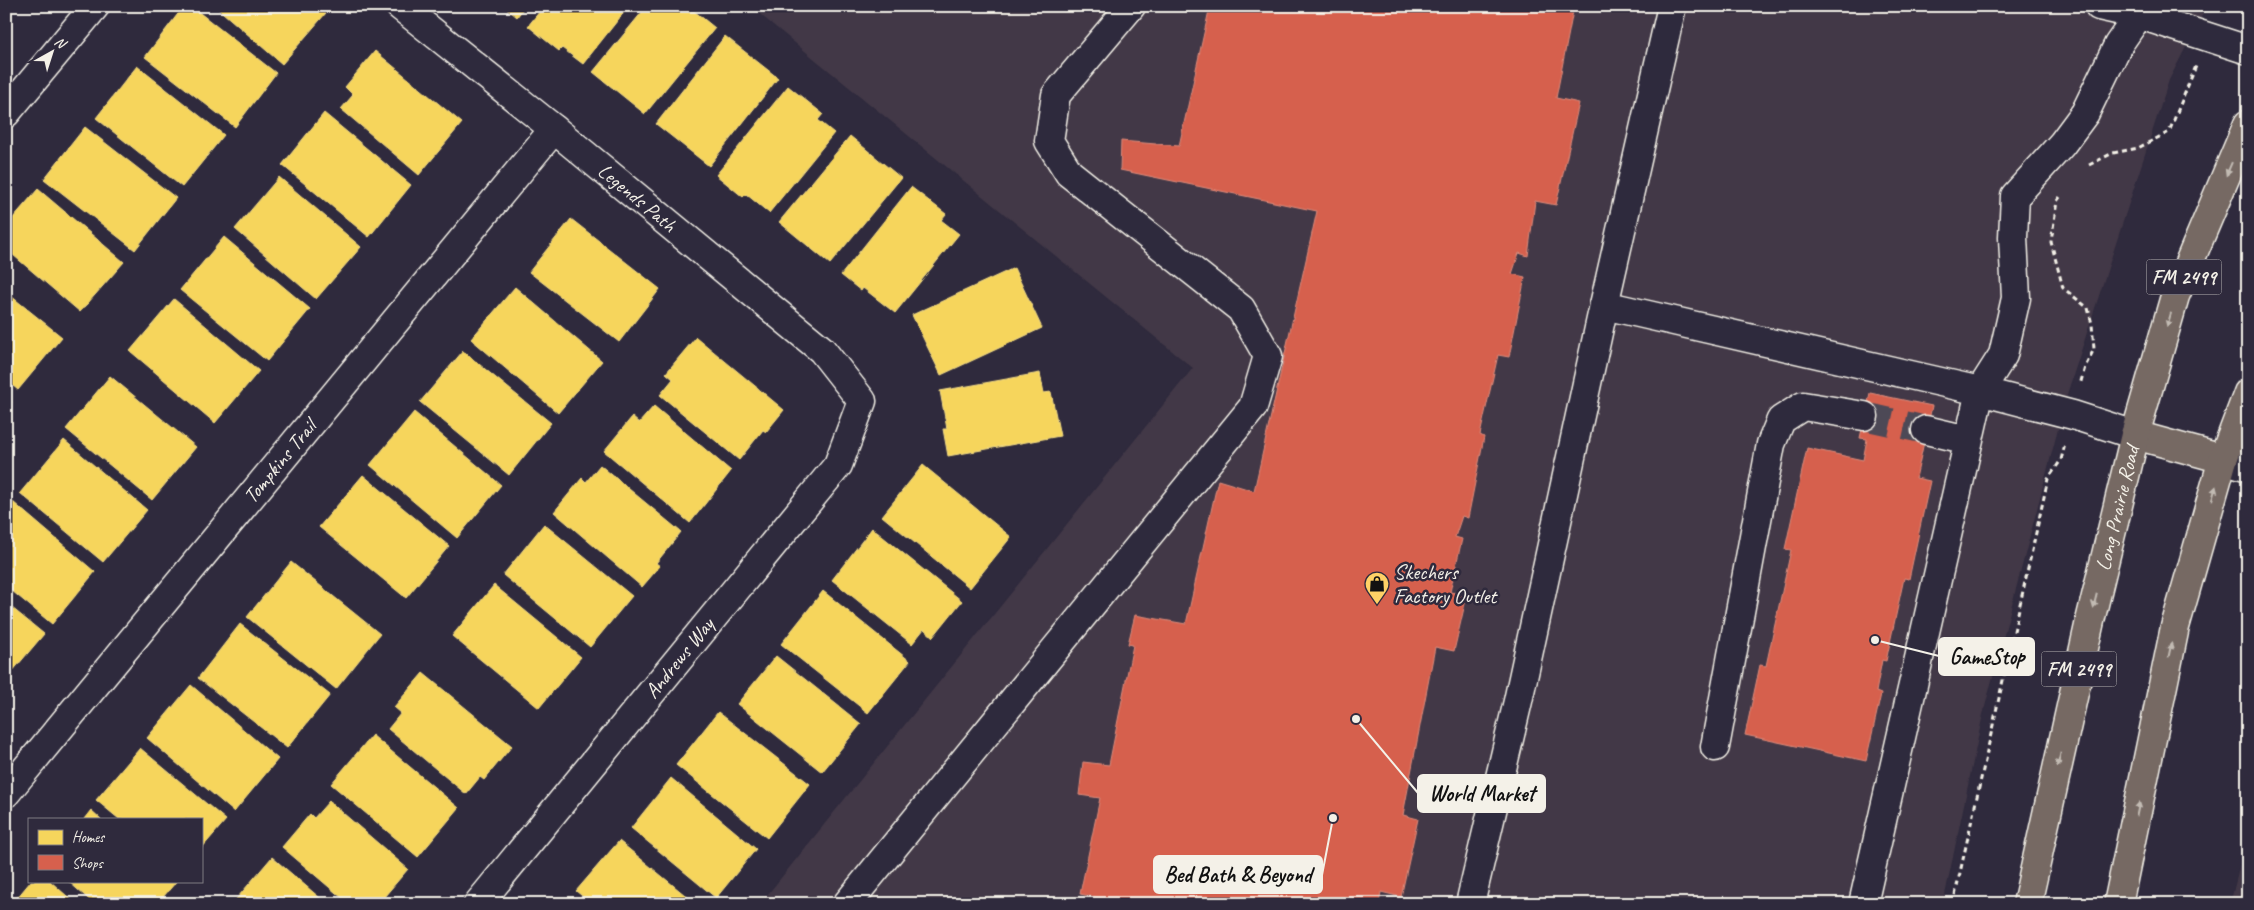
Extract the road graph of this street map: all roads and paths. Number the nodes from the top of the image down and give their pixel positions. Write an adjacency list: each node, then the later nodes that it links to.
1 (95, 6): 9 (street)
2 (400, 6): 11 (street, Legends Path)
3 (1131, 6): 28 (street)
4 (1672, 6): 15 (street)
5 (2099, 6): 6 (street)
6 (2142, 11): 7 (street); 16 (street)
7 (2212, 38): 8 (street); 12 (path)
8 (2248, 50)
9 (6, 114)
10 (2248, 124): 21 (main road, Long Prairie Road / FM 2499, one-way to 21)
11 (554, 129): 18 (street, Legends Path); 26 (street, Tompkins Trail)
12 (2083, 167)
13 (2062, 194): 14 (path)
14 (2051, 242)
15 (1604, 305): 16 (street); 29 (street)
16 (1980, 391): 21 (street); 22 (street)
17 (2248, 392): 23 (main road)
18 (862, 401): 27 (street, Andrews Way)
19 (1864, 416): 25 (street)
20 (1926, 430): 22 (street)
21 (2135, 435): 23 (main road); 32 (main road, Long Prairie Road / FM 2499, one-way to 32)
22 (1968, 440): 30 (street)
23 (2236, 463): 33 (main road, one-way to 23)
24 (2025, 582): 31 (path)
25 (1715, 747)
26 (6, 793)
27 (478, 904)
28 (847, 904)
29 (1470, 904)
30 (1863, 904)
31 (1953, 904)
32 (2027, 904)
33 (2118, 904)

